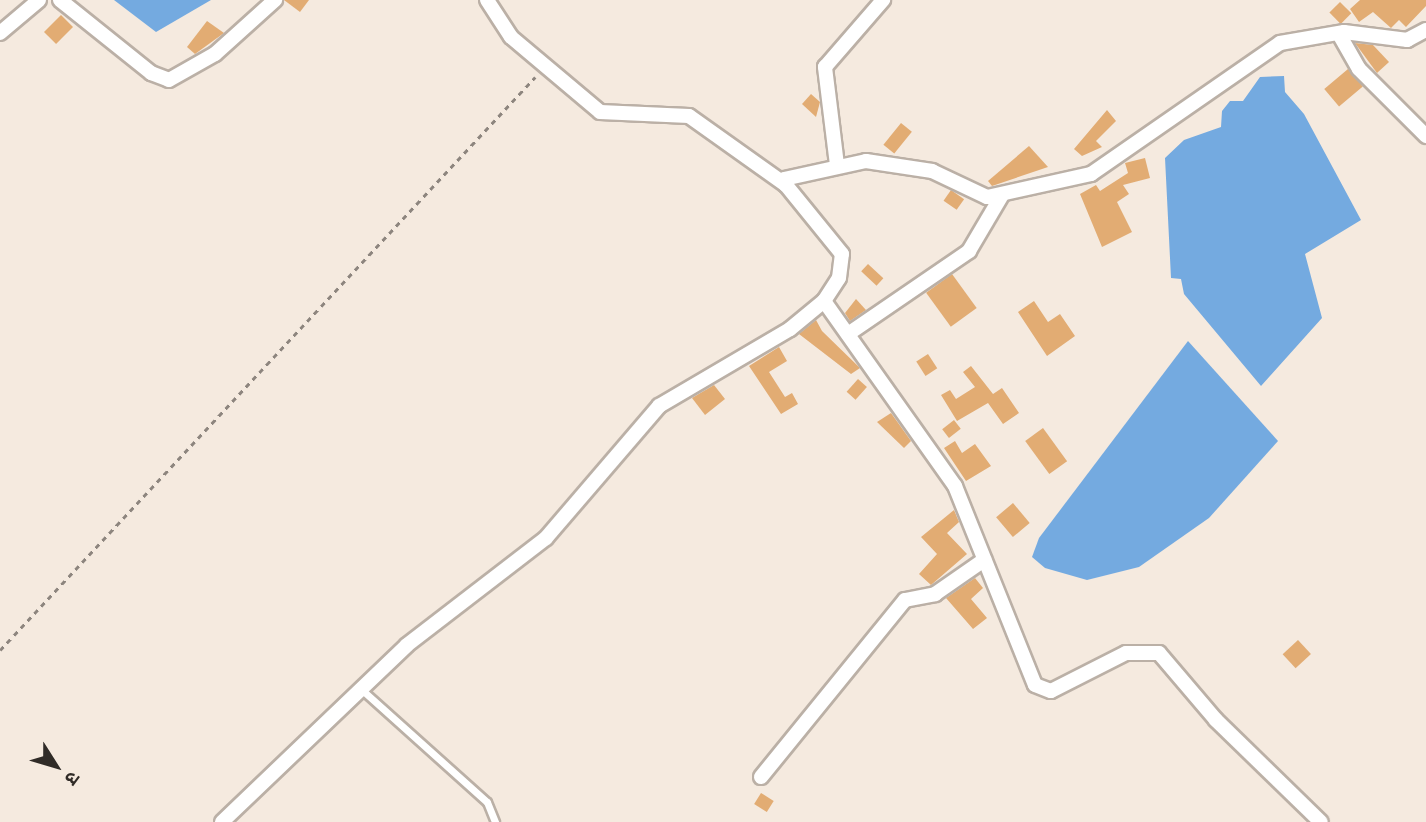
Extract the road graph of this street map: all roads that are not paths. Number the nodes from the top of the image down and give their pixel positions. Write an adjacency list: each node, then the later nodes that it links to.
1 (39, 0): 7 (street)
2 (60, 0): 3 (street)
3 (275, 0)
4 (487, 0): 11 (street)
5 (883, 0): 10 (street)
6 (1426, 30): 8 (street)
7 (0, 33)
8 (1339, 34): 9 (street); 12 (street)
9 (1426, 136)
10 (837, 165): 11 (street); 12 (street)
11 (786, 185): 13 (street)
12 (1002, 195): 14 (street)
13 (824, 301): 14 (street); 16 (street)
14 (848, 334): 15 (street)
15 (984, 560): 17 (street); 20 (street)
16 (359, 688): 18 (street); 19 (lane)
17 (761, 777)
18 (222, 822)
19 (495, 822)
20 (1321, 822)

